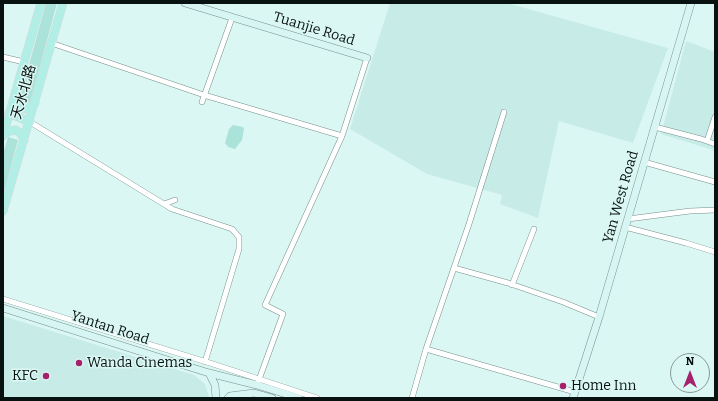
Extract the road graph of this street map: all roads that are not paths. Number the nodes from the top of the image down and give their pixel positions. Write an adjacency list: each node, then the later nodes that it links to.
1 (41, 3): 9 (main road, 天水北路)
2 (63, 3): 6 (main road, 天水北路)
3 (185, 3): 5 (main road, Tuanjie Road)
4 (691, 3): 18 (main road, Yan West Road)
5 (232, 18): 8 (main road, Tuanjie Road); 10 (street)
6 (51, 43): 10 (street); 13 (main road, 天水北路)
7 (3, 57): 9 (street)
8 (367, 58): 20 (street)
9 (24, 62): 11 (main road, 天水北路)
10 (204, 95): 12 (street); 20 (street)
11 (14, 98): 13 (main road); 14 (main road, 天水北路)
12 (202, 102)
13 (35, 103): 17 (main road, 天水北路)
14 (6, 112): 17 (main road); 19 (main road, 天水北路)
15 (504, 112): 34 (street)
16 (715, 117): 22 (street)
17 (30, 122): 21 (main road, 天水北路); 27 (street)
18 (655, 127): 22 (street); 24 (main road, Yan West Road)
19 (3, 135): 21 (main road)
20 (342, 136): 42 (street)
21 (24, 140): 29 (main road, 天水北路)
22 (707, 141): 23 (street)
23 (715, 144)
24 (644, 162): 25 (street); 30 (main road, Yan West Road)
25 (715, 182)
26 (174, 200): 27 (street)
27 (164, 204): 40 (street)
28 (715, 210): 30 (street)
29 (3, 212)
30 (628, 219): 31 (main road, Yan West Road)
31 (625, 228): 33 (street); 38 (main road, Yan West Road)
32 (534, 229): 35 (street)
33 (715, 252)
34 (454, 268): 35 (street); 39 (street)
35 (512, 285): 38 (street)
36 (3, 299): 40 (street)
37 (3, 308): 41 (main road, Yantan Road)
38 (599, 316): 43 (main road, Yan West Road)
39 (426, 349): 43 (street); 49 (street)
40 (205, 362): 42 (street)
41 (209, 373): 42 (main road, Yantan Road); 44 (main road)
42 (258, 382): 47 (main road, Yantan Road); 48 (street)
43 (574, 395)
44 (216, 398)
45 (228, 398): 46 (main road)
46 (272, 398)
47 (299, 398)
48 (317, 398)
49 (412, 398)

